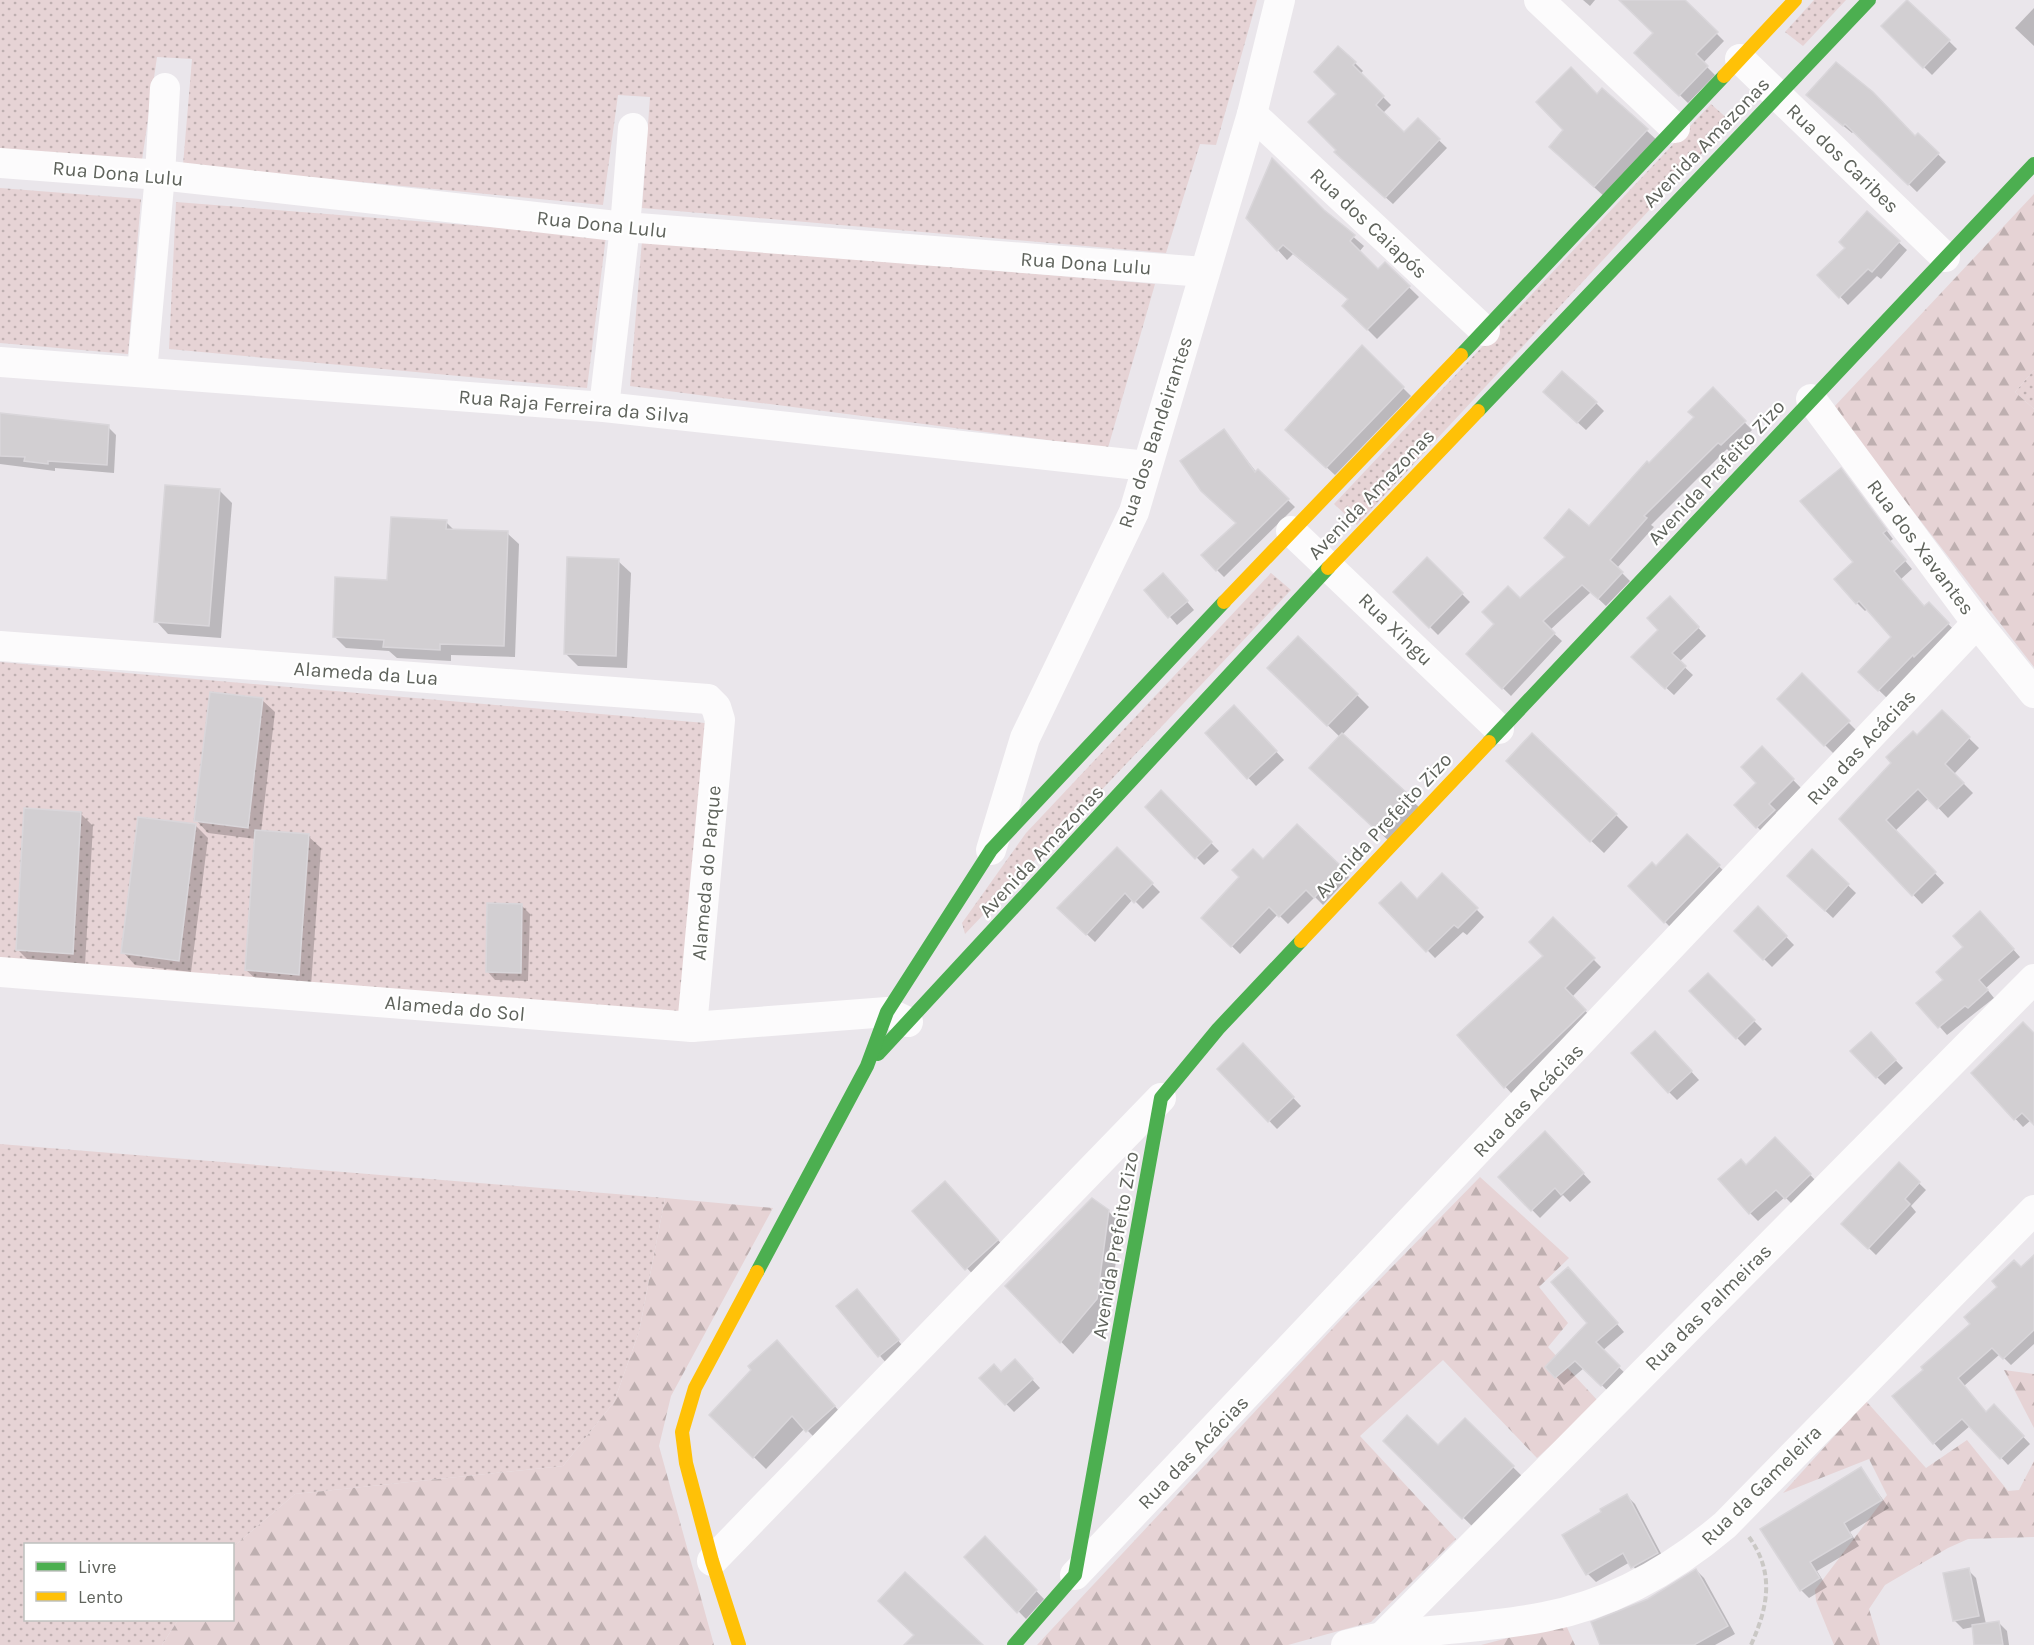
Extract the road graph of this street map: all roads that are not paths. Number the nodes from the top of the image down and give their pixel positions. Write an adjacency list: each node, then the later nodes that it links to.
1 (1280, 0): 8 (street, Rua dos Bandeirantes)
2 (1539, 0): 10 (street)
3 (1795, 0): 5 (main road, Avenida Amazonas)
4 (1869, 0): 7 (main road, Avenida Amazonas)
5 (1740, 58): 7 (street, Rua dos Caribes); 10 (main road, Avenida Amazonas)
6 (165, 88): 13 (street)
7 (1778, 96): 15 (street, Rua dos Caribes); 24 (main road, Avenida Amazonas)
8 (1252, 114): 16 (street, Rua dos Bandeirantes); 17 (street, Rua dos Caiapós)
9 (633, 128): 14 (street)
10 (1675, 128): 17 (main road, Avenida Amazonas)
11 (0, 163): 13 (street, Rua Dona Lulu)
12 (2034, 164): 15 (main road, Avenida Prefeito Zizo)
13 (160, 176): 14 (street, Rua Dona Lulu); 19 (street)
14 (625, 227): 16 (street, Rua Dona Lulu); 21 (street)
15 (1946, 257): 20 (main road, Avenida Prefeito Zizo)
16 (1204, 272): 22 (street, Rua dos Bandeirantes)
17 (1485, 331): 23 (main road, Avenida Amazonas)
18 (0, 362): 19 (street, Rua Raja Ferreira da Silva)
19 (142, 372): 21 (street, Rua Raja Ferreira da Silva)
20 (1811, 399): 25 (street, Rua dos Xavantes); 29 (main road, Avenida Prefeito Zizo)
21 (604, 407): 22 (street, Rua Raja Ferreira da Silva)
22 (1147, 466): 30 (street, Rua dos Bandeirantes)
23 (1291, 531): 24 (street, Rua Xingu); 30 (main road, Avenida Amazonas)
24 (1330, 566): 29 (street, Rua Xingu); 33 (main road, Avenida Amazonas)
25 (1977, 623): 27 (street, Rua dos Xavantes); 39 (street, Rua das Acácias)
26 (0, 646): 28 (street, Alameda da Lua)
27 (2034, 693)
28 (720, 720): 34 (street, Alameda do Parque)
29 (1500, 729): 36 (main road, Avenida Prefeito Zizo)
30 (991, 850): 33 (main road, Avenida Amazonas)
31 (0, 972): 34 (street, Alameda do Sol)
32 (2034, 979): 40 (street, Rua das Palmeiras)
33 (898, 1017): 34 (street, Alameda do Sol); 35 (main road); 35 (main road)
34 (692, 1027)
35 (867, 1066): 38 (main road)
36 (1161, 1098): 38 (street); 39 (main road, Avenida Prefeito Zizo)
37 (2034, 1210): 40 (street, Rua da Gameleira)
38 (712, 1561): 41 (main road)
39 (1076, 1575): 42 (main road)
40 (1383, 1636): 43 (street, Rua da Gameleira)
41 (739, 1645)
42 (1014, 1645)
43 (1346, 1645)

